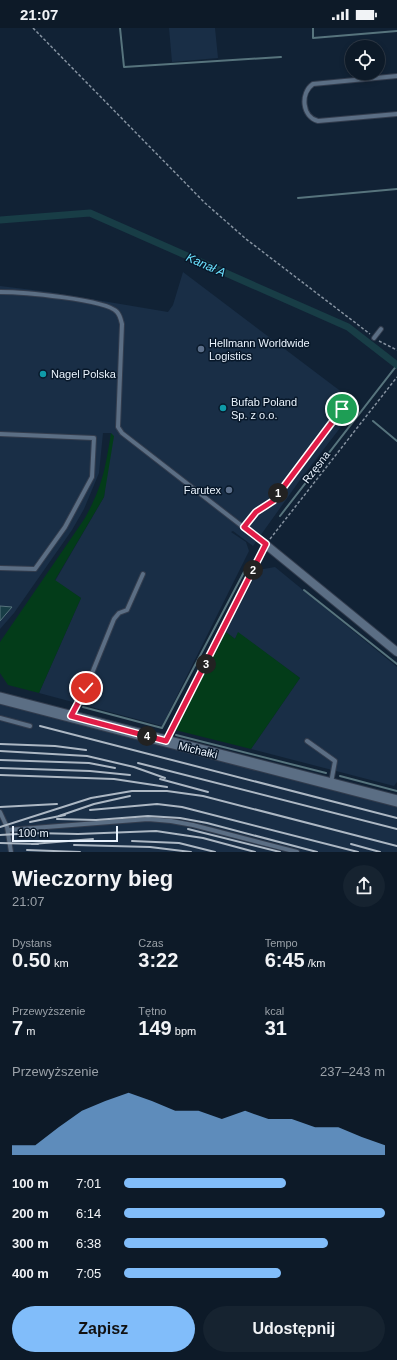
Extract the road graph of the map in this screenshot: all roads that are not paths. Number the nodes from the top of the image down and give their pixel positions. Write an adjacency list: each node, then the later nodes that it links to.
1 (397, 76): 2 (lane)
2 (397, 114)
3 (0, 292): 8 (lane)
4 (381, 329): 5 (lane)
5 (374, 338)
6 (342, 409): 8 (lane)
7 (0, 434): 10 (lane)
8 (244, 527): 9 (lane)
9 (266, 544): 12 (street)
10 (0, 568)
11 (143, 574): 14 (lane)
12 (397, 652)
13 (0, 698): 14 (street, Michałki)
14 (71, 716): 18 (street, Michałki)
15 (0, 718): 16 (lane)
16 (30, 726)
17 (307, 741): 18 (lane)
18 (331, 784): 19 (street, Michałki)
19 (397, 801)
20 (0, 812): 21 (lane)
21 (8, 830): 22 (lane); 23 (lane)
22 (11, 852)
23 (297, 852)

